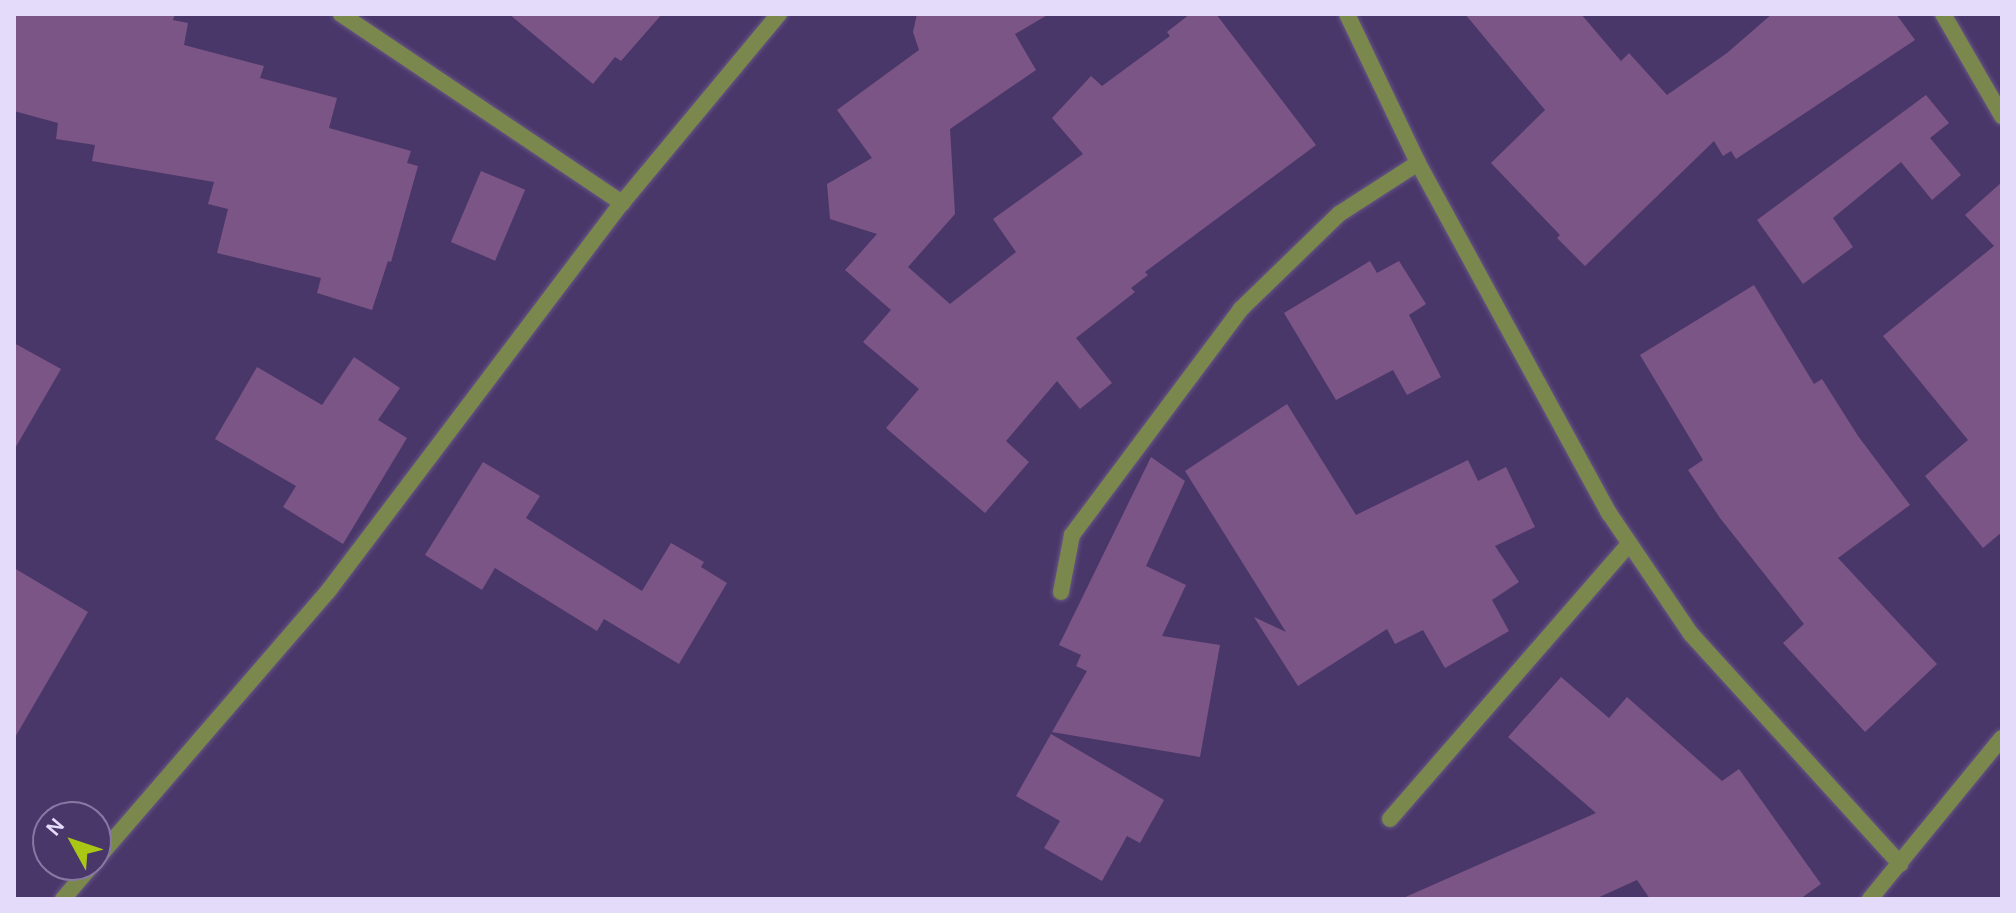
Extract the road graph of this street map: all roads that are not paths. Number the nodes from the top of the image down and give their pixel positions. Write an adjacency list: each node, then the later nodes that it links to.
1 (341, 14): 7 (street)
2 (779, 14): 7 (street)
3 (1347, 14): 6 (street)
4 (1943, 14): 5 (street)
5 (2002, 116)
6 (1418, 163): 8 (street); 9 (street)
7 (622, 203): 12 (street)
8 (1629, 544): 11 (street); 13 (street)
9 (1061, 592)
10 (2002, 738): 13 (street)
11 (1390, 819)
12 (112, 841)
13 (1900, 864): 16 (street)
14 (78, 881): 15 (street)
15 (63, 899)
16 (1870, 899)

